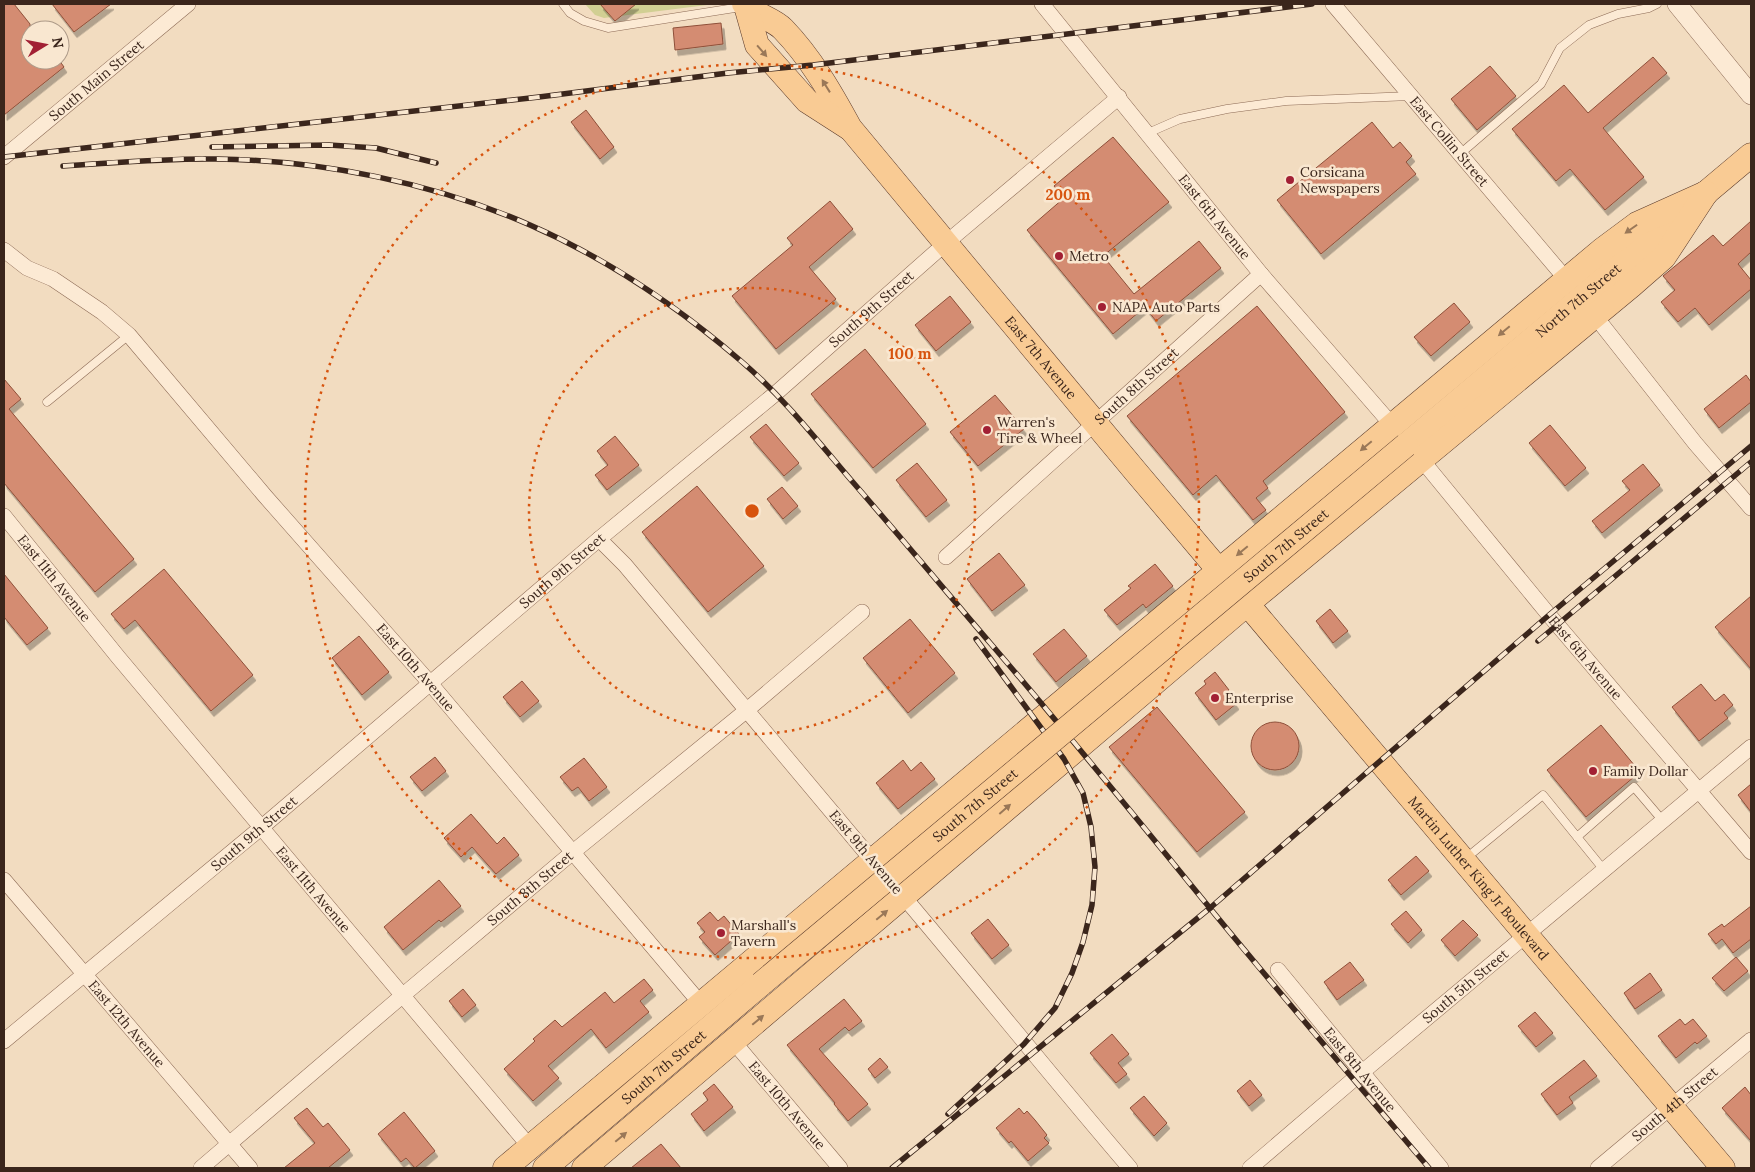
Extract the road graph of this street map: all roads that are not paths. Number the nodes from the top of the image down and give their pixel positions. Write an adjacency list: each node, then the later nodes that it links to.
1 (188, 4): 14 (street, South Main Street)
2 (563, 4): 7 (lane)
3 (1042, 4): 10 (street, East 6th Avenue)
4 (1334, 4): 9 (street, East Collin Street)
5 (1657, 4): 12 (lane)
6 (1677, 4): 8 (street)
7 (745, 5): 16 (main road, East 7th Avenue)
8 (1751, 95)
9 (1411, 96): 11 (lane); 12 (street, East Collin Street)
10 (1120, 98): 11 (street, East 6th Avenue); 16 (street, South 9th Street)
11 (1148, 133): 18 (street, East 6th Avenue)
12 (1460, 154): 19 (street, East Collin Street)
13 (1751, 155): 15 (main road, North 7th Street)
14 (4, 156)
15 (1706, 193): 19 (main road, one-way to 19); 20 (main road); 25 (main road, North 7th Street)
16 (946, 243): 23 (main road, East 7th Avenue); 29 (street, South 9th Street)
17 (4, 250): 21 (street, East 10th Avenue)
18 (1261, 274): 23 (street, South 8th Street); 24 (street, East 6th Avenue)
19 (1566, 279): 24 (main road, one-way to 24)
20 (1595, 316): 25 (main road); 26 (street)
21 (128, 334): 22 (lane); 33 (street, East 10th Avenue)
22 (47, 402)
23 (1095, 423): 30 (street, South 8th Street); 31 (main road, East 7th Avenue)
24 (1392, 425): 31 (main road, one-way to 31)
25 (1413, 452): 31 (main road); 36 (street, East 6th Avenue); 62 (main road, South 7th Street, bridge)
26 (1746, 492): 27 (street)
27 (1751, 508)
28 (4, 516): 38 (street, East 11th Avenue)
29 (599, 538): 33 (street, South 9th Street); 34 (street, East 9th Avenue)
30 (946, 557)
31 (1233, 587): 42 (main road); 43 (main road, Martin Luther King Jr Boulevard); 46 (main road, one-way to 31)
32 (862, 612): 34 (street, South 8th Street)
33 (429, 682): 38 (street, South 9th Street); 40 (street, East 10th Avenue)
34 (746, 710): 40 (street, South 8th Street); 42 (street, East 9th Avenue)
35 (1751, 748): 36 (street, South 5th Street)
36 (1700, 791): 37 (street, South 5th Street); 41 (street, East 6th Avenue)
37 (1663, 821): 39 (lane); 44 (street, South 5th Street)
38 (262, 826): 49 (street, South 9th Street); 50 (street, East 11th Avenue)
39 (1577, 837): 43 (lane); 44 (lane)
40 (573, 852): 50 (street, South 8th Street); 51 (street, East 10th Avenue)
41 (1751, 852)
42 (873, 860): 46 (street, East 9th Avenue); 51 (main road)
43 (1463, 860): 47 (main road, Martin Luther King Jr Boulevard)
44 (1604, 870): 47 (street, South 5th Street)
45 (4, 880): 49 (street, East 12th Avenue)
46 (904, 896): 54 (main road, one-way to 46); 65 (street, East 9th Avenue)
47 (1526, 935): 55 (street, South 5th Street); 56 (main road, Martin Luther King Jr Boulevard)
48 (1278, 970): 55 (street, East 8th Avenue)
49 (84, 974): 53 (street, South 9th Street); 57 (street, East 12th Avenue)
50 (402, 996): 57 (street, South 8th Street); 58 (street, East 11th Avenue)
51 (701, 1004): 58 (main road)
52 (1751, 1040): 56 (street, South 4th Street)
53 (4, 1041)
54 (733, 1041): 63 (main road, one-way to 54); 64 (street, East 10th Avenue)
55 (1363, 1072): 66 (street, South 5th Street); 67 (street, East 8th Avenue)
56 (1672, 1107): 68 (street, South 4th Street); 69 (main road, Martin Luther King Jr Boulevard)
57 (230, 1144): 59 (street, South 8th Street); 60 (street, East 12th Avenue)
58 (530, 1147): 61 (main road)
59 (201, 1168)
60 (250, 1168)
61 (505, 1168)
62 (545, 1168)
63 (584, 1168)
64 (840, 1168)
65 (1130, 1168)
66 (1250, 1168)
67 (1441, 1168)
68 (1598, 1168)
69 (1724, 1168)

